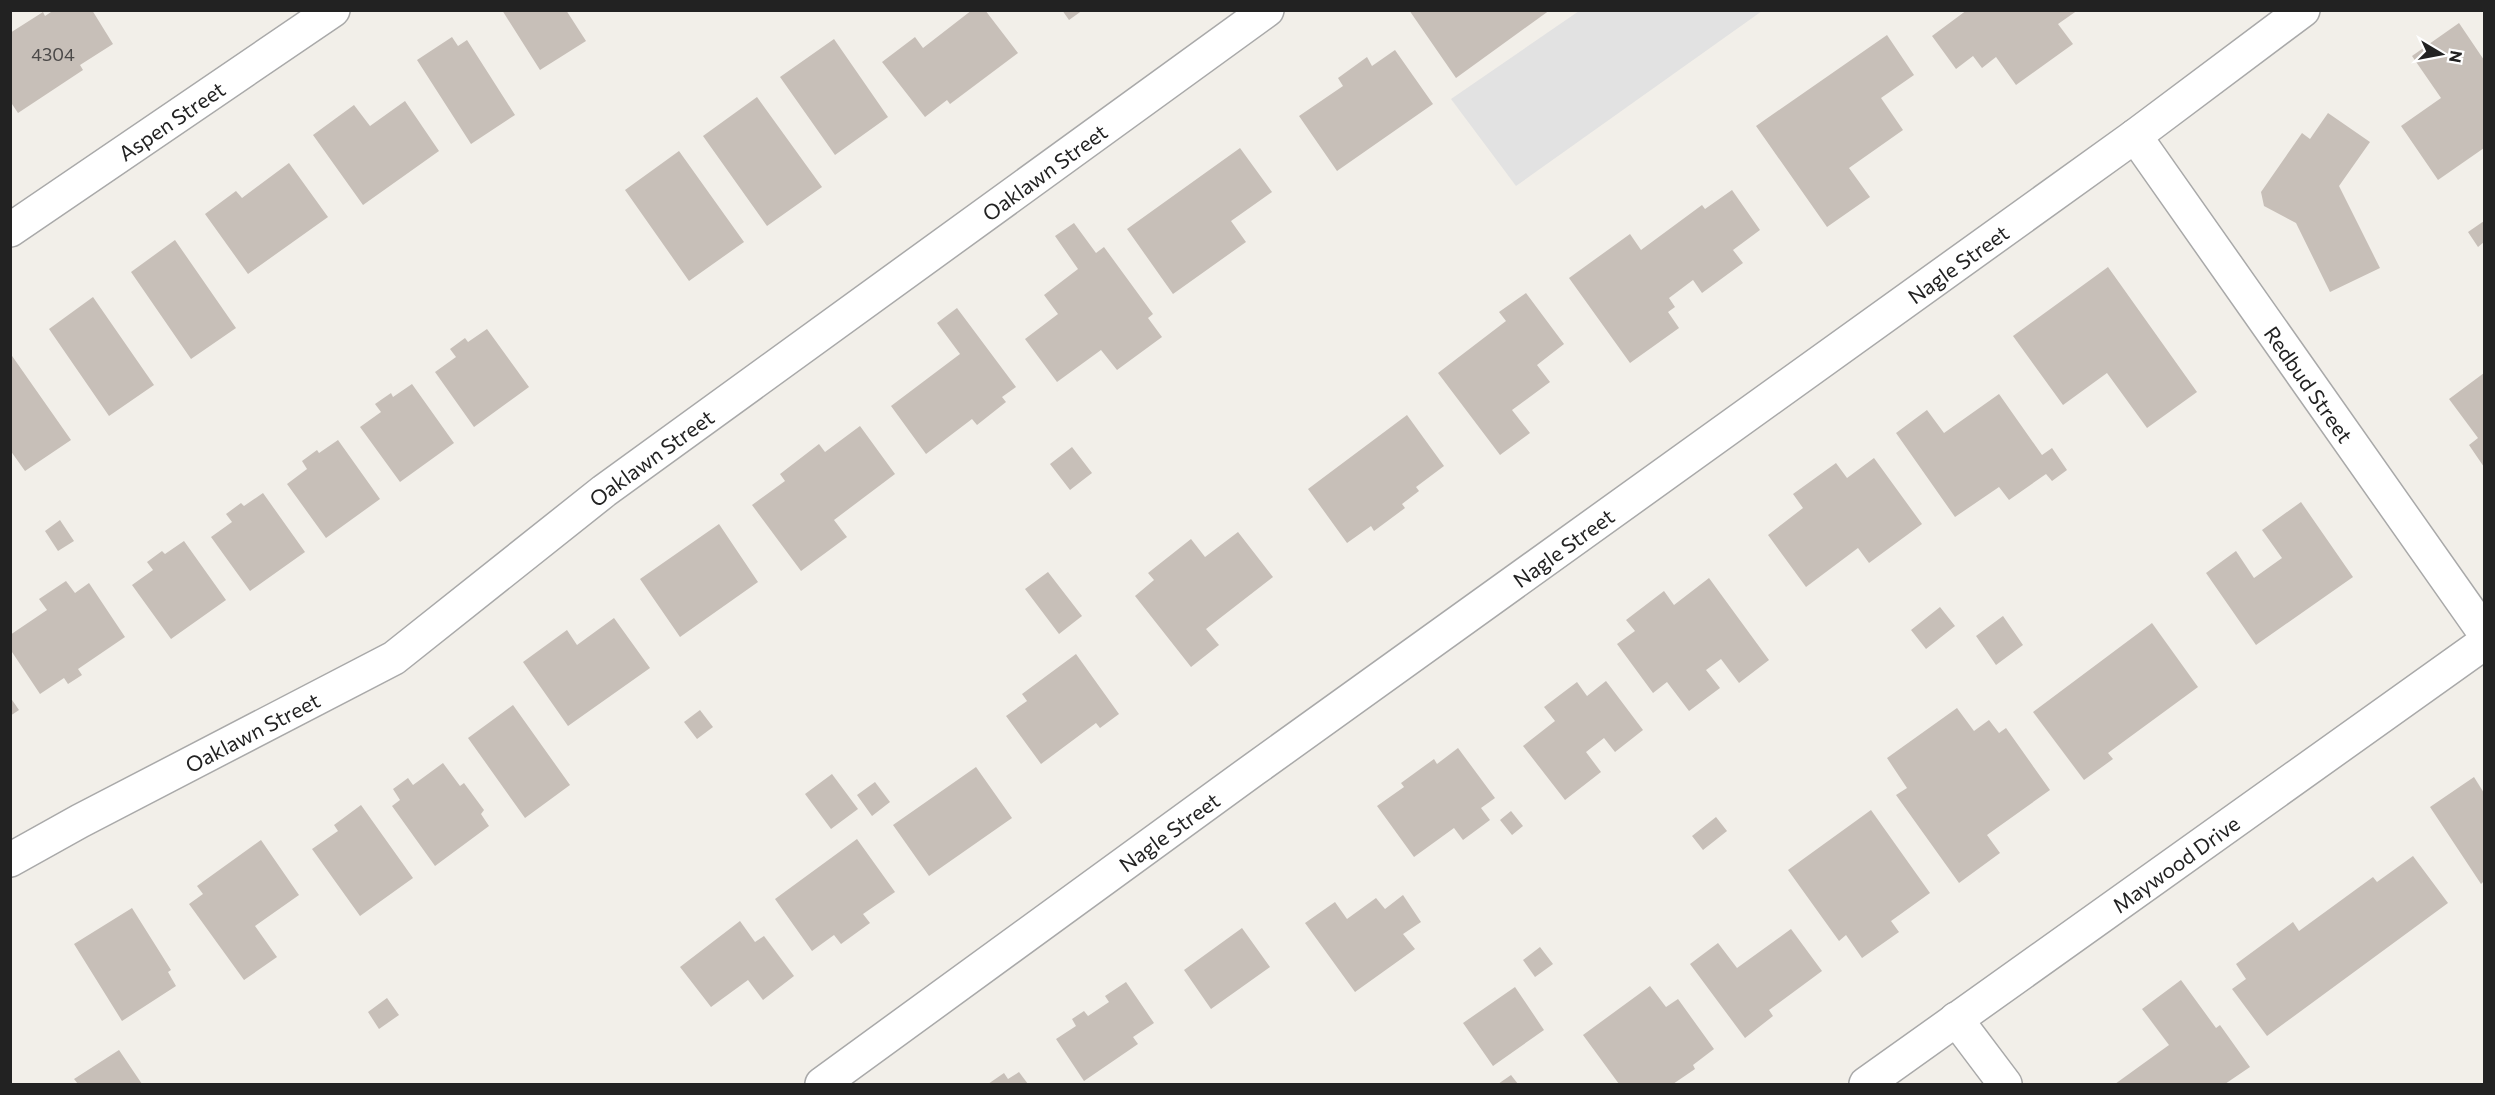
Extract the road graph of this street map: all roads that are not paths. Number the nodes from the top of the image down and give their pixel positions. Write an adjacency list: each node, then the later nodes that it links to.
1 (333, 10): 5 (street, Aspen Street)
2 (2303, 10): 4 (street, Nagle Street)
3 (1261, 12): 8 (street, Oaklawn Street)
4 (2135, 136): 6 (street, Redbud Street); 10 (street, Nagle Street)
5 (10, 230)
6 (2484, 632)
7 (2484, 643): 9 (street, Maywood Drive)
8 (10, 860)
9 (1956, 1019): 11 (street, Maywood Drive); 12 (street)
10 (822, 1084)
11 (1866, 1084)
12 (2005, 1084)

